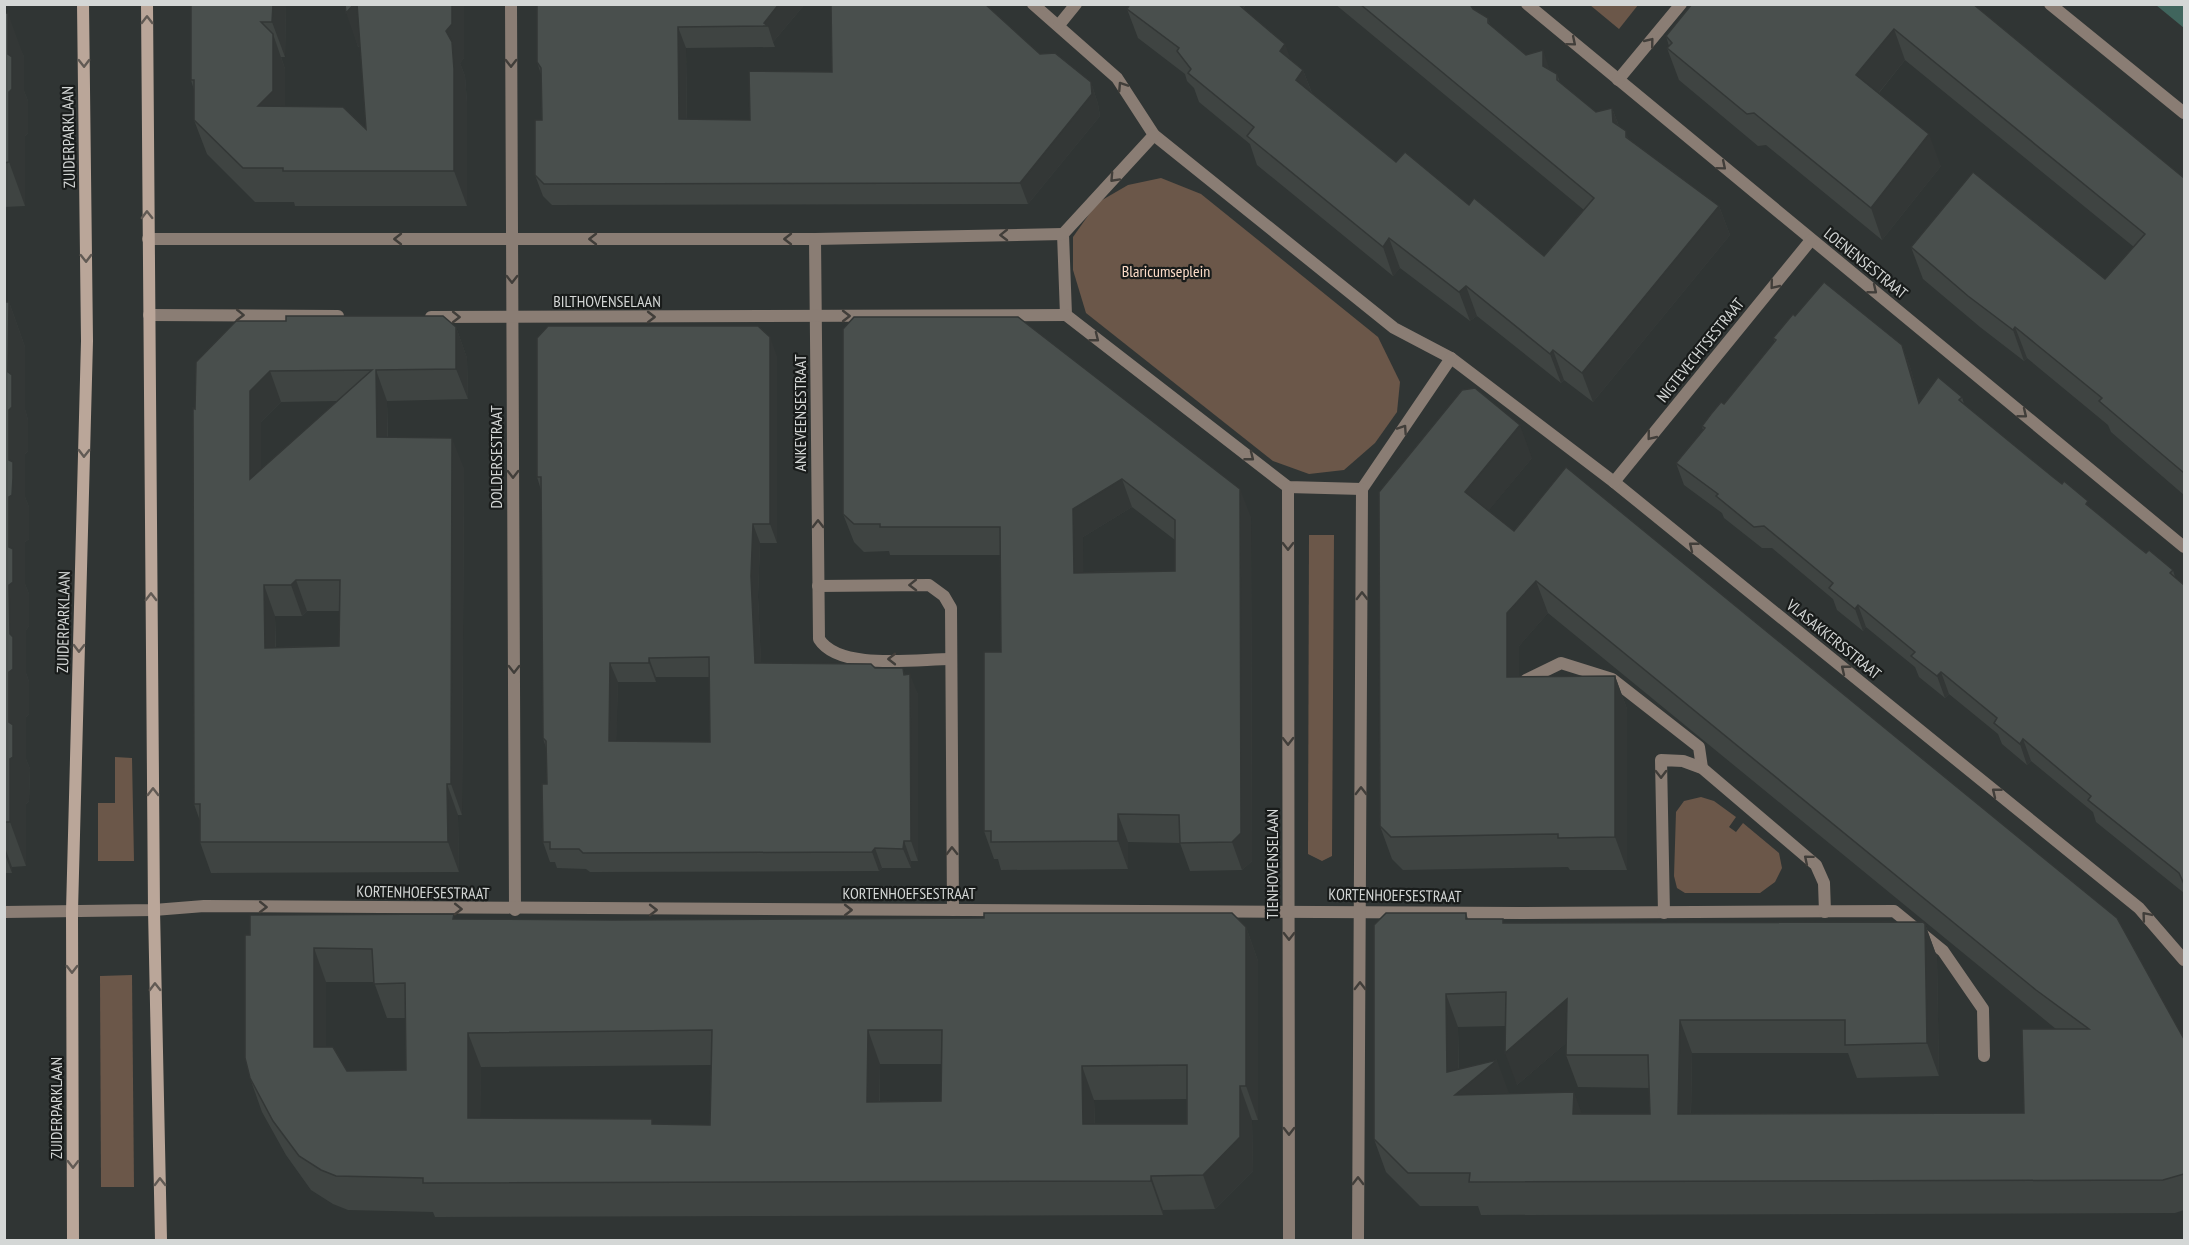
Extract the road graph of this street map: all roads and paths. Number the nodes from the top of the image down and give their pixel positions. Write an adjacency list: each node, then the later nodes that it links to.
1 (83, 4): 37 (main road, ZUIDERPARKLAAN, one-way to 37)
2 (147, 4): 14 (main road, one-way to 2)
3 (511, 4): 15 (street, DOLDERSESTRAAT, one-way to 15)
4 (1033, 4): 9 (street)
5 (1076, 4): 9 (street)
6 (1527, 4): 10 (street, LOENENSESTRAAT, one-way to 10)
7 (1681, 4): 10 (street, one-way to 7)
8 (2050, 4): 11 (street)
9 (1059, 25): 12 (street, one-way to 9)
10 (1618, 80): 17 (street, LOENENSESTRAAT, one-way to 17)
11 (2184, 113)
12 (1154, 135): 13 (street, one-way to 13); 24 (street)
13 (1063, 234): 16 (street, one-way to 16); 19 (street)
14 (148, 239): 15 (street, one-way to 14); 18 (main road)
15 (511, 239): 16 (street, one-way to 15); 23 (street, DOLDERSESTRAAT, one-way to 23)
16 (815, 239): 22 (street, ANKEVEENSESTRAAT)
17 (1811, 240): 25 (street, NIGTEVECHTSESTRAAT, one-way to 25); 28 (street, LOENENSESTRAAT, one-way to 28)
18 (149, 315): 20 (street, one-way to 20); 33 (main road, one-way to 18)
19 (1066, 315): 22 (street, BILTHOVENSELAAN, one-way to 19); 26 (street, one-way to 26)
20 (347, 316)
21 (418, 317): 23 (street, BILTHOVENSELAAN, one-way to 23)
22 (816, 317): 23 (street, BILTHOVENSELAAN, one-way to 22); 29 (street, ANKEVEENSESTRAAT, one-way to 22)
23 (512, 318): 34 (street, DOLDERSESTRAAT, one-way to 34)
24 (1451, 358): 25 (street, VLASAKKERSSTRAAT); 27 (street, one-way to 24)
25 (1614, 482): 42 (street, VLASAKKERSSTRAAT, one-way to 25)
26 (1288, 487): 27 (street); 36 (street, TIENHOVENSELAAN, one-way to 36)
27 (1362, 489): 38 (street, one-way to 27)
28 (2184, 547)
29 (818, 586): 30 (street, ANKEVEENSESTRAAT, one-way to 29); 30 (street, one-way to 29)
30 (951, 659): 35 (street, one-way to 30)
31 (1526, 680): 32 (street)
32 (1702, 768): 40 (street, one-way to 32); 41 (street, one-way to 41)
33 (154, 910): 34 (street, KORTENHOEFSESTRAAT, one-way to 34); 37 (street, KORTENHOEFSESTRAAT); 45 (main road, one-way to 33)
34 (515, 910): 35 (street, KORTENHOEFSESTRAAT, one-way to 35)
35 (953, 910): 36 (street, KORTENHOEFSESTRAAT)
36 (1289, 910): 38 (street, KORTENHOEFSESTRAAT); 46 (street, TIENHOVENSELAAN, one-way to 46)
37 (72, 911): 39 (street, KORTENHOEFSESTRAAT); 44 (main road, ZUIDERPARKLAAN, one-way to 44)
38 (1360, 911): 41 (street, KORTENHOEFSESTRAAT); 47 (street, one-way to 38)
39 (4, 912)
40 (1825, 912): 41 (street, KORTENHOEFSESTRAAT); 43 (street, KORTENHOEFSESTRAAT)
41 (1664, 913)
42 (2184, 960)
43 (1984, 1056)
44 (74, 1240)
45 (161, 1240)
46 (1289, 1240)
47 (1358, 1240)

